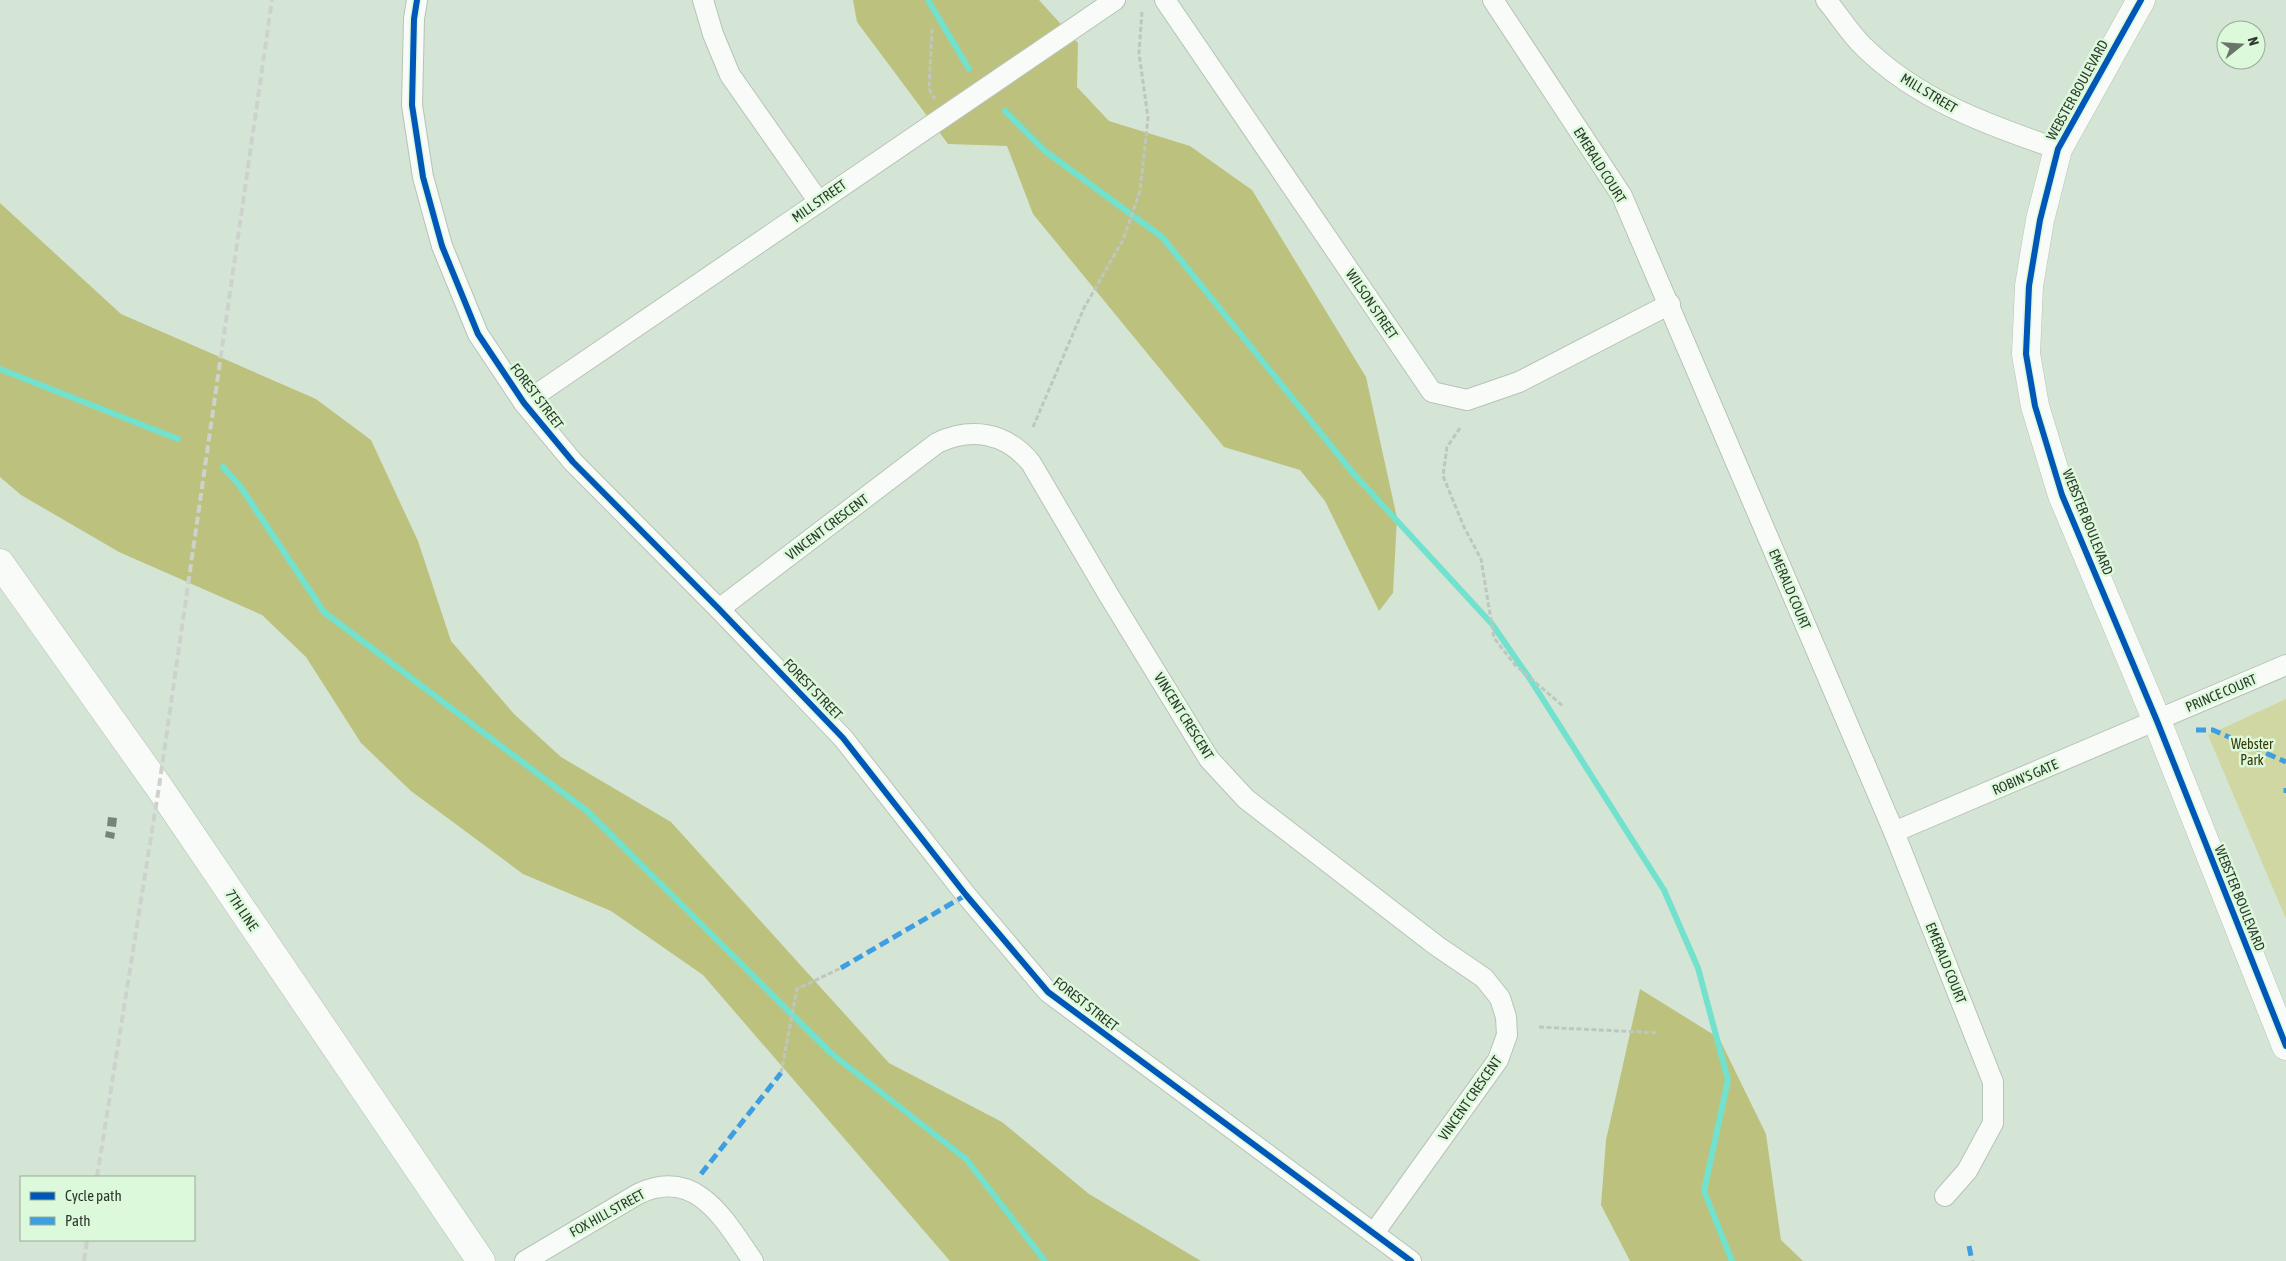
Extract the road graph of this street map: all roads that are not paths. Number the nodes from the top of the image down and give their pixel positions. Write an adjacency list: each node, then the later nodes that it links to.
1 (417, 0): 11 (street, FOREST STREET)
2 (703, 0): 9 (street)
3 (1116, 0): 9 (street, MILL STREET)
4 (1165, 0): 10 (street, WILSON STREET)
5 (1493, 0): 10 (street, EMERALD COURT)
6 (1826, 0): 8 (street, MILL STREET)
7 (2141, 0): 8 (street, WEBSTER BOULEVARD)
8 (2058, 149): 15 (street, WEBSTER BOULEVARD)
9 (818, 202): 11 (street, MILL STREET)
10 (1670, 304): 16 (street, EMERALD COURT)
11 (524, 403): 13 (street, FOREST STREET)
12 (0, 563): 20 (street, 7TH LINE)
13 (719, 609): 19 (street, FOREST STREET); 19 (street, VINCENT CRESCENT)
14 (2286, 665): 15 (street, PRINCE COURT)
15 (2157, 721): 16 (street, ROBIN'S GATE); 17 (street, WEBSTER BOULEVARD)
16 (1894, 832): 18 (street, EMERALD COURT)
17 (2286, 1046)
18 (1945, 1196)
19 (1374, 1233): 23 (street, FOREST STREET)
20 (481, 1261)
21 (524, 1261): 22 (street, FOX HILL STREET)
22 (753, 1261)
23 (1411, 1261)

